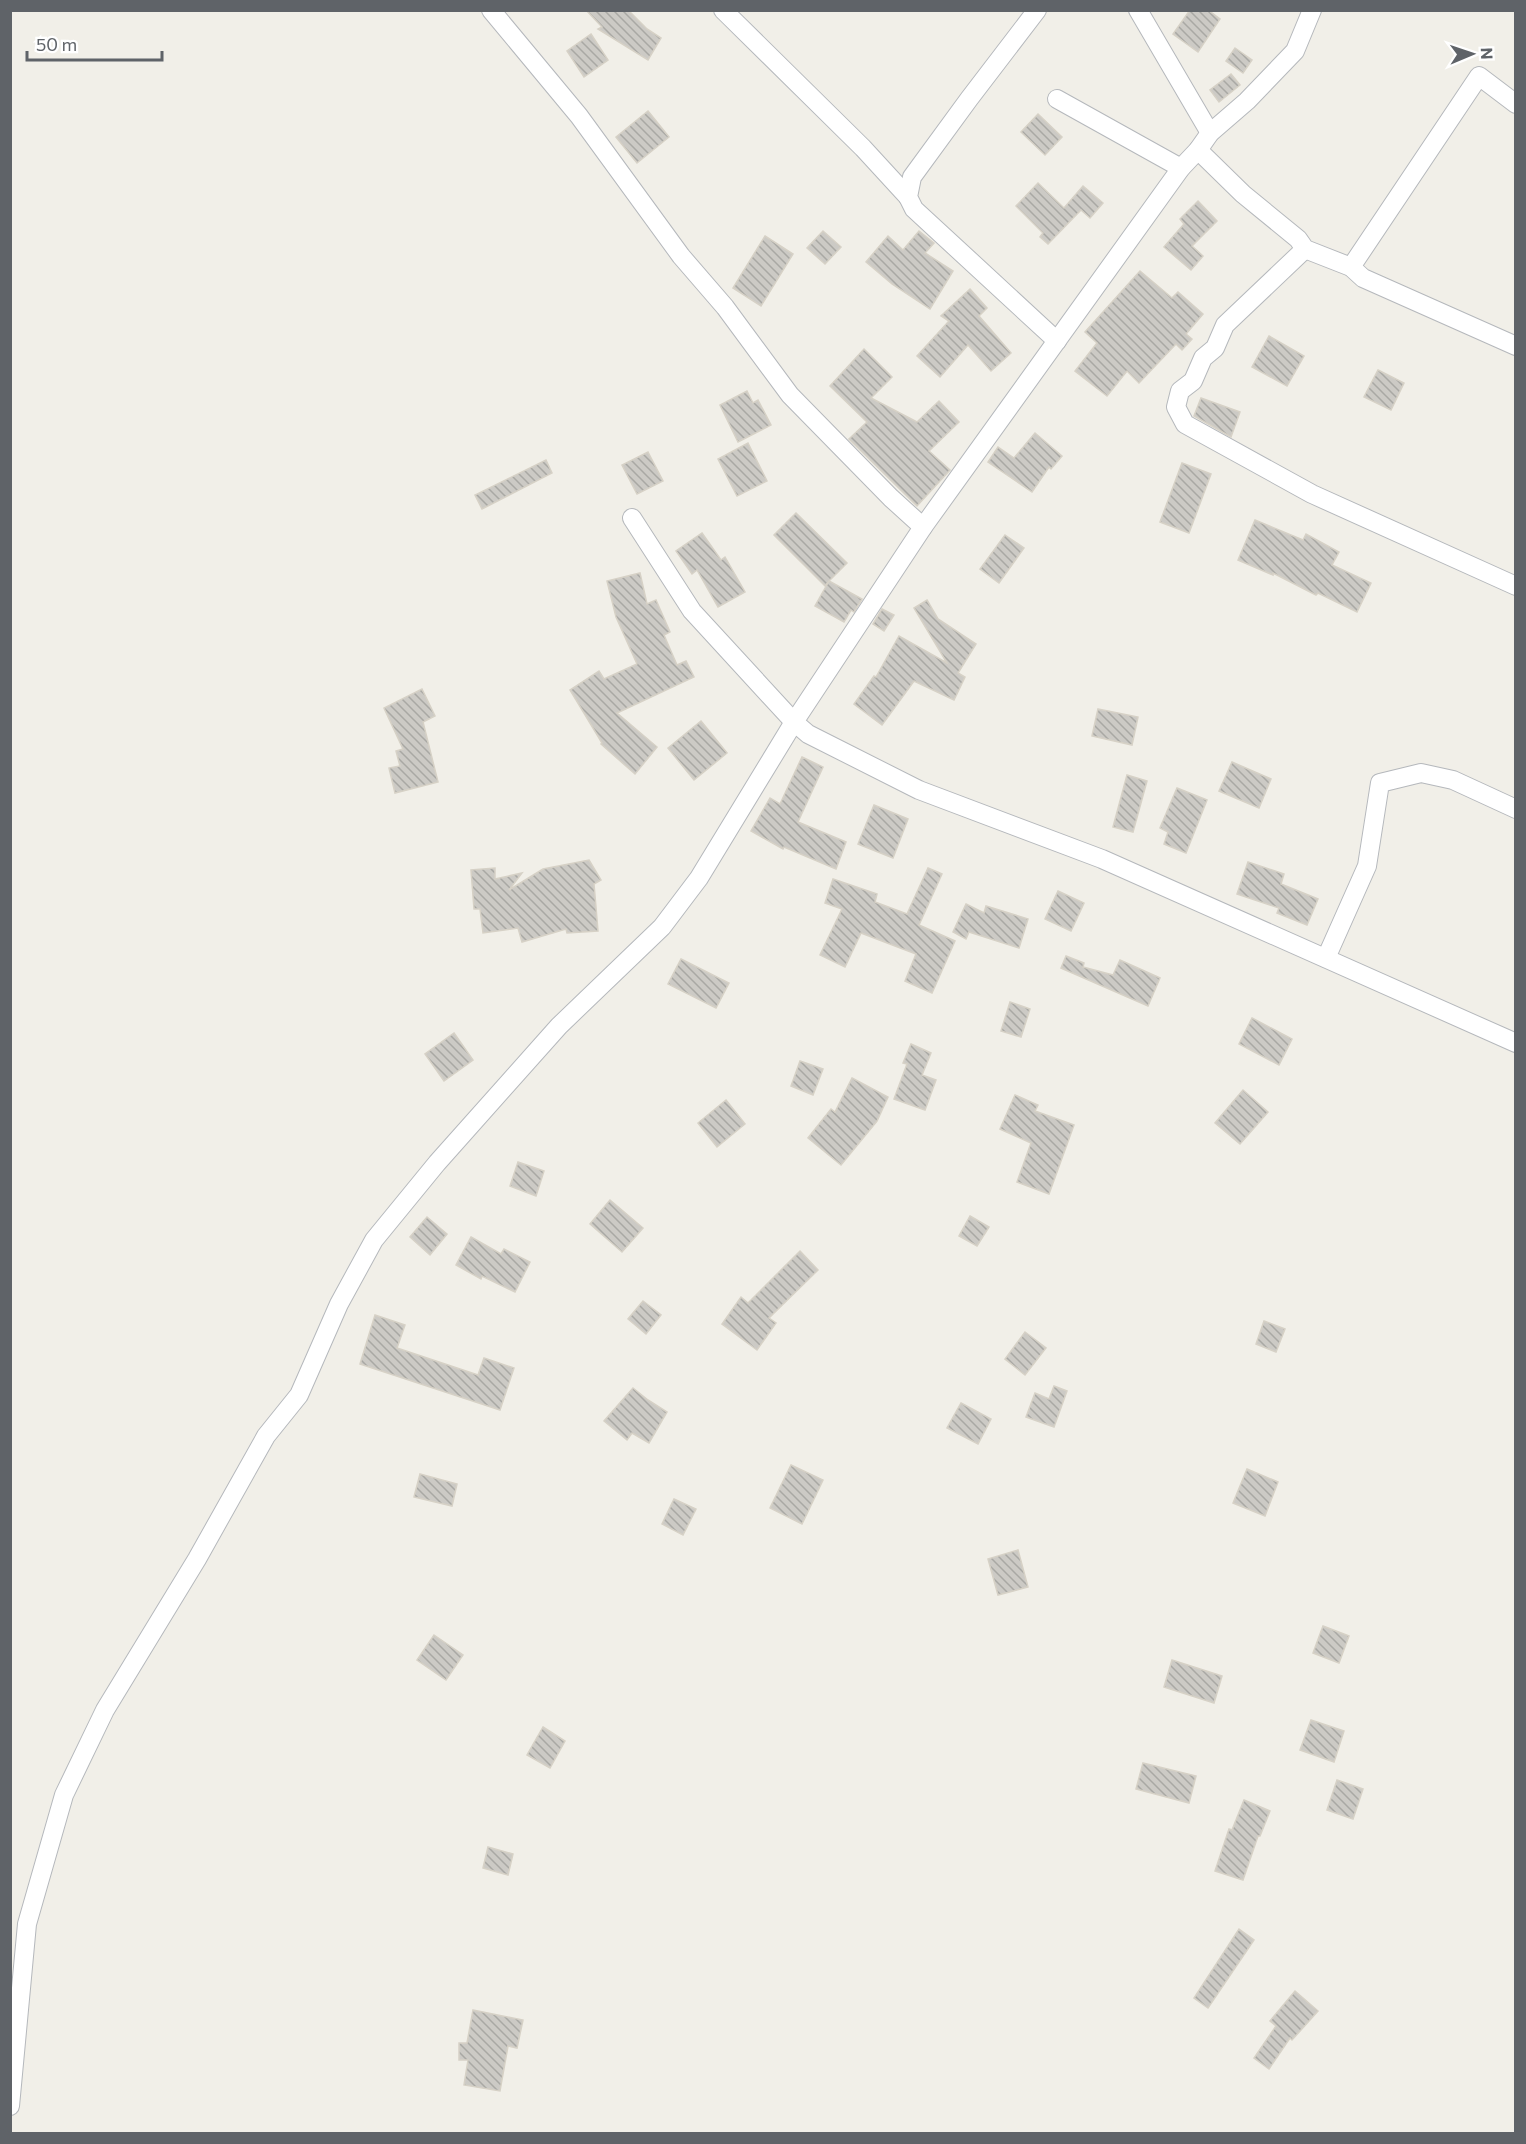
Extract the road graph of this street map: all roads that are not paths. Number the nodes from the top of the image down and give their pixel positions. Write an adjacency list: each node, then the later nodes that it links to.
1 (490, 10): 17 (street)
2 (723, 10): 11 (street)
3 (1037, 10): 11 (street)
4 (1138, 10): 8 (street)
5 (1312, 10): 8 (street)
6 (1057, 99): 10 (street)
7 (1515, 104): 13 (street)
8 (1210, 133): 9 (street)
9 (1198, 150): 10 (street); 12 (street)
10 (1181, 168): 14 (street)
11 (908, 197): 14 (street)
12 (1305, 249): 13 (street); 18 (street)
13 (1351, 267): 15 (street)
14 (1057, 340): 17 (street)
15 (1515, 346)
16 (632, 518): 19 (street)
17 (923, 527): 19 (street)
18 (1515, 586)
19 (794, 722): 21 (street); 23 (street)
20 (1515, 808): 21 (street)
21 (1326, 958): 22 (street)
22 (1515, 1043)
23 (10, 2106)

